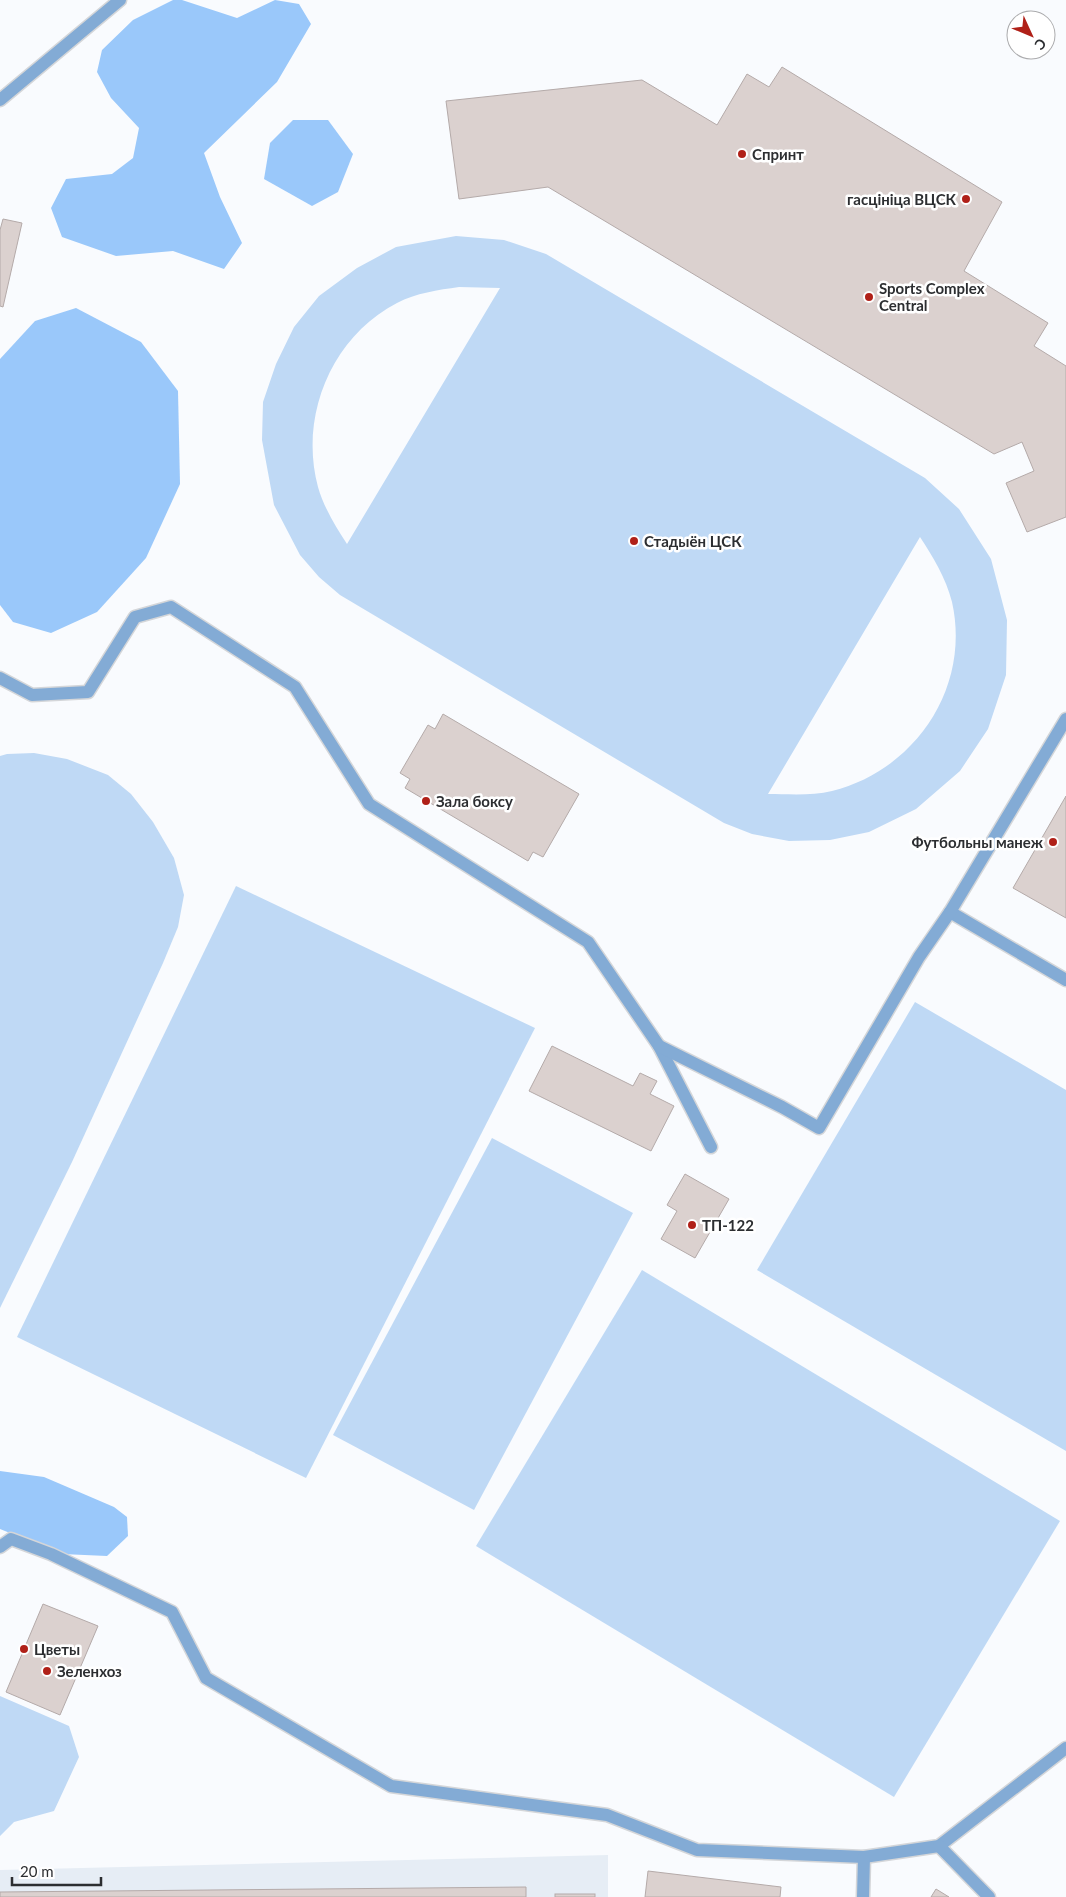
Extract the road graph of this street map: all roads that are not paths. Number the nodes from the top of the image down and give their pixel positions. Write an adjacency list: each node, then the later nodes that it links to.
1 (120, 0): 2 (lane)
2 (0, 100)
3 (0, 678): 7 (lane)
4 (1066, 719): 5 (lane)
5 (950, 912): 6 (lane); 7 (lane)
6 (1066, 980)
7 (659, 1046): 8 (lane)
8 (711, 1148)
9 (0, 1547): 12 (lane)
10 (1066, 1748): 11 (lane)
11 (939, 1846): 12 (lane); 14 (lane)
12 (864, 1858): 13 (lane)
13 (863, 1897)
14 (989, 1897)

